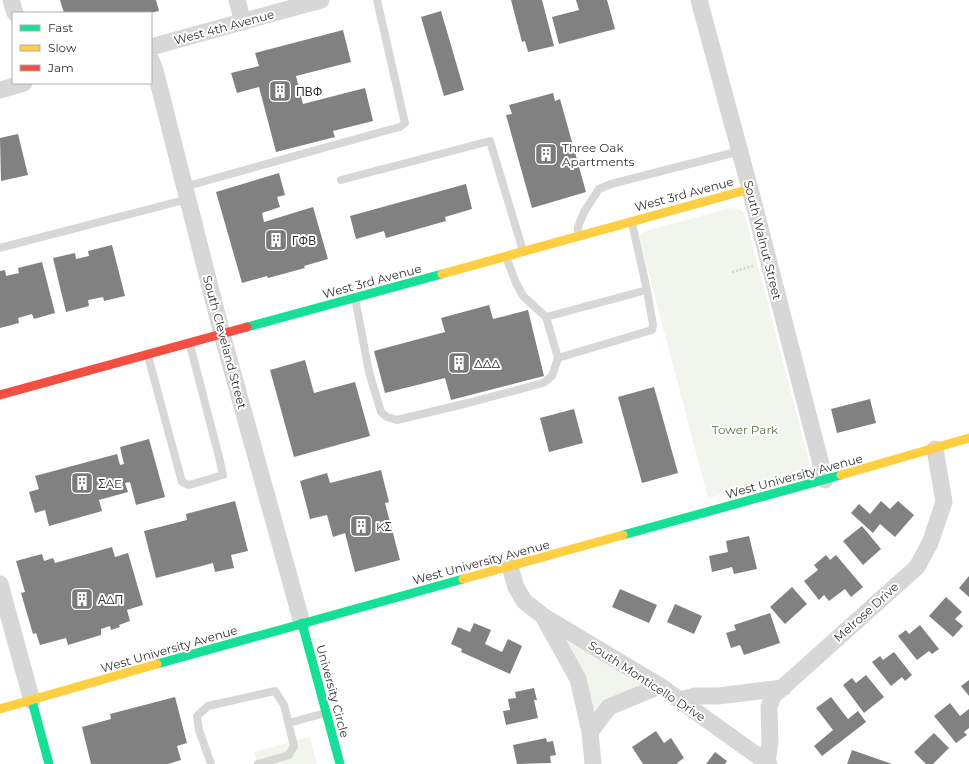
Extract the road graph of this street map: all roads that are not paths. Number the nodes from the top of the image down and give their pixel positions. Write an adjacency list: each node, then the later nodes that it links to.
1 (11, 0): 6 (street)
2 (237, 0): 7 (street)
3 (321, 0): 7 (street, West 4th Avenue)
4 (377, 0): 15 (lane)
5 (699, 0): 12 (street, South Walnut Street)
6 (15, 12)
7 (243, 22): 8 (street, West 4th Avenue)
8 (152, 47)
9 (152, 62): 15 (street, South Cleveland Street)
10 (21, 84): 11 (street)
11 (0, 90)
12 (740, 151): 14 (street, South Walnut Street); 17 (lane)
13 (342, 180): 19 (lane)
14 (750, 189): 16 (street, West 3rd Avenue); 31 (street, South Walnut Street)
15 (186, 193): 18 (lane); 24 (street, South Cleveland Street)
16 (631, 221): 17 (street, West 3rd Avenue); 21 (lane)
17 (578, 236): 19 (street, West 3rd Avenue)
18 (0, 248)
19 (523, 251): 20 (street, West 3rd Avenue)
20 (506, 256): 22 (street, West 3rd Avenue); 23 (lane)
21 (647, 290): 23 (lane); 27 (lane)
22 (355, 298): 24 (street, West 3rd Avenue); 27 (lane)
23 (546, 317): 27 (lane)
24 (222, 334): 25 (street, West 3rd Avenue); 35 (street, South Cleveland Street)
25 (190, 343): 26 (street, West 3rd Avenue); 26 (lane)
26 (147, 355): 28 (street, West 3rd Avenue)
27 (558, 358)
28 (0, 395)
29 (969, 438): 30 (street, West University Avenue)
30 (935, 449): 31 (street, West University Avenue); 37 (street, Melrose Drive)
31 (825, 480): 32 (street, West University Avenue)
32 (510, 567): 34 (street, South Monticello Drive); 35 (street, West University Avenue)
33 (0, 585): 39 (street)
34 (543, 616): 36 (street, South Monticello Drive); 43 (street)
35 (302, 624): 39 (street, West University Avenue); 41 (street, University Circle)
36 (660, 686): 38 (street, South Monticello Drive); 43 (street)
37 (783, 688): 38 (street); 44 (street, Melrose Drive)
38 (680, 700): 44 (street, South Monticello Drive)
39 (32, 701): 40 (street, West University Avenue); 45 (street)
40 (0, 709)
41 (326, 713): 42 (lane); 48 (street, University Circle)
42 (289, 723): 46 (lane); 47 (lane)
43 (590, 732): 49 (street)
44 (768, 763)
45 (49, 764)
46 (210, 764)
47 (258, 764)
48 (340, 764)
49 (593, 764)

